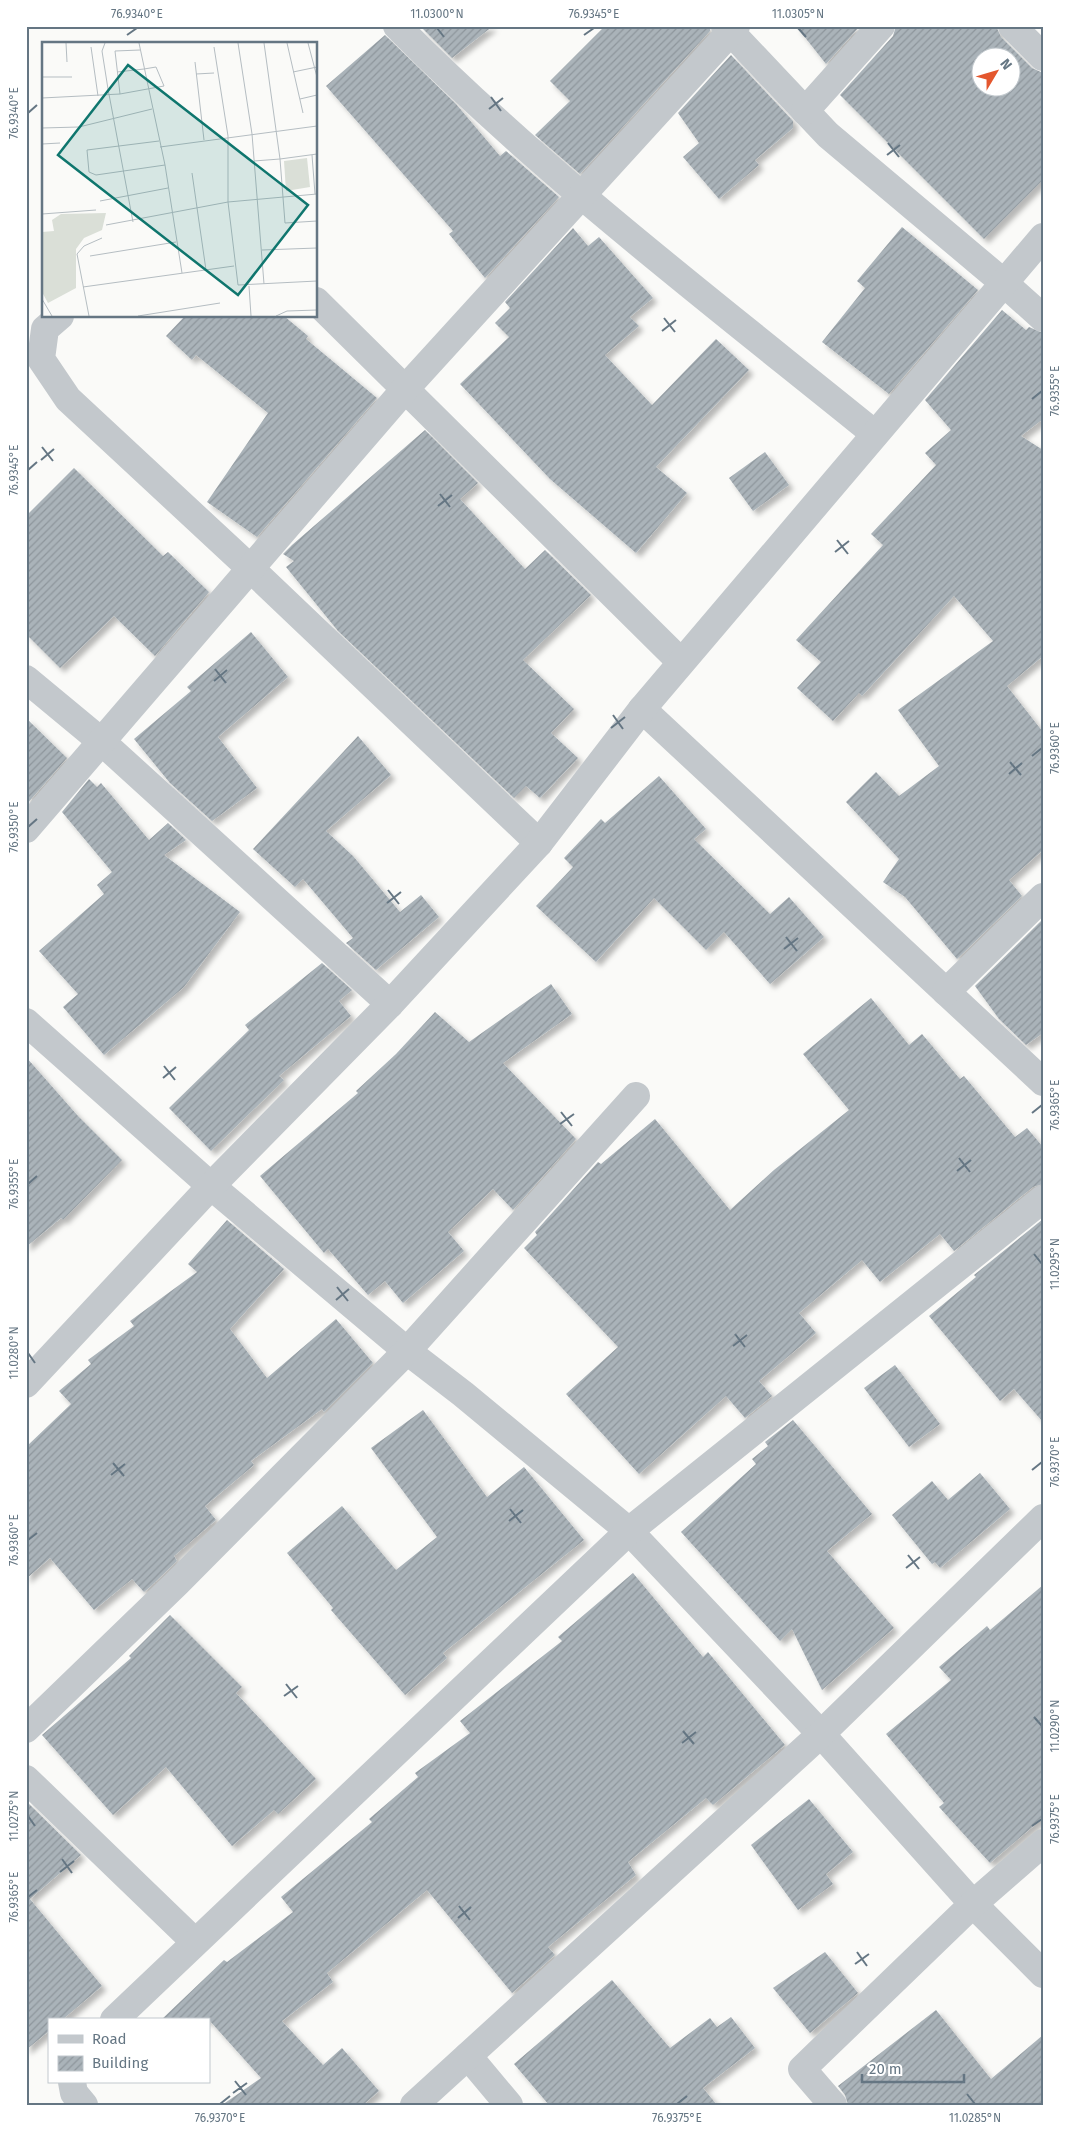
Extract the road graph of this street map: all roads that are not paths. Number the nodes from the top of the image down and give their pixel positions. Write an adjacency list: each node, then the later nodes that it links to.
1 (396, 26): 7 (street)
2 (881, 26): 6 (street)
3 (1012, 26): 5 (street)
4 (731, 28): 6 (street); 7 (street)
5 (1043, 57)
6 (805, 111): 9 (street)
7 (581, 196): 13 (street); 14 (street)
8 (1043, 237): 9 (street)
9 (1004, 283): 12 (street); 14 (street)
10 (318, 303): 13 (street)
11 (58, 318): 15 (street)
12 (1043, 318)
13 (406, 388): 15 (street); 16 (street)
14 (875, 434): 16 (street)
15 (251, 568): 19 (street); 21 (street)
16 (681, 662): 18 (street)
17 (26, 679): 19 (street)
18 (642, 709): 21 (street); 23 (street)
19 (102, 742): 20 (street); 24 (street)
20 (26, 829)
21 (540, 844): 24 (street)
22 (1043, 897): 23 (street)
23 (946, 992): 26 (street)
24 (390, 1004): 28 (street)
25 (26, 1022): 28 (street)
26 (1043, 1082)
27 (636, 1096): 30 (street)
28 (211, 1186): 30 (street); 31 (street)
29 (1043, 1199): 33 (street)
30 (407, 1351): 33 (street); 34 (street)
31 (30, 1373)
32 (1043, 1518): 35 (street)
33 (629, 1531): 35 (street); 39 (street)
34 (26, 1729)
35 (821, 1734): 38 (street); 42 (street)
36 (26, 1779): 39 (street)
37 (1043, 1843): 38 (street)
38 (973, 1904): 40 (street); 47 (street)
39 (194, 1942): 41 (street)
40 (1043, 1974)
41 (116, 2018)
42 (468, 2056): 45 (street); 46 (street)
43 (72, 2084): 44 (street)
44 (84, 2105)
45 (414, 2105)
46 (509, 2105)
47 (833, 2105)

